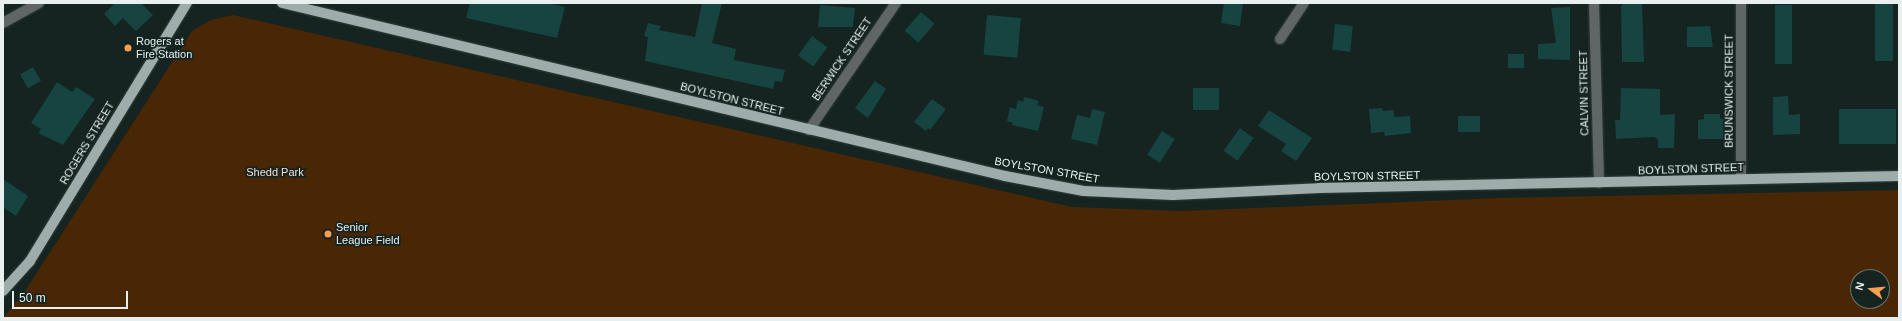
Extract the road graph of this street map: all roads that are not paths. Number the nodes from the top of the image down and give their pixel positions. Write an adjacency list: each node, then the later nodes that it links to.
1 (186, 3): 14 (main road, ROGERS STREET)
2 (282, 3): 10 (main road, BOYLSTON STREET)
3 (896, 3): 10 (street, BERWICK STREET)
4 (1304, 3): 9 (street)
5 (1594, 3): 13 (street, CALVIN STREET)
6 (1741, 3): 12 (street, BRUNSWICK STREET)
7 (33, 5): 8 (street)
8 (3, 23)
9 (1280, 39)
10 (809, 130): 13 (main road, BOYLSTON STREET)
11 (1899, 176): 12 (main road, BOYLSTON STREET)
12 (1741, 179): 13 (main road, BOYLSTON STREET)
13 (1599, 183)
14 (3, 291)

